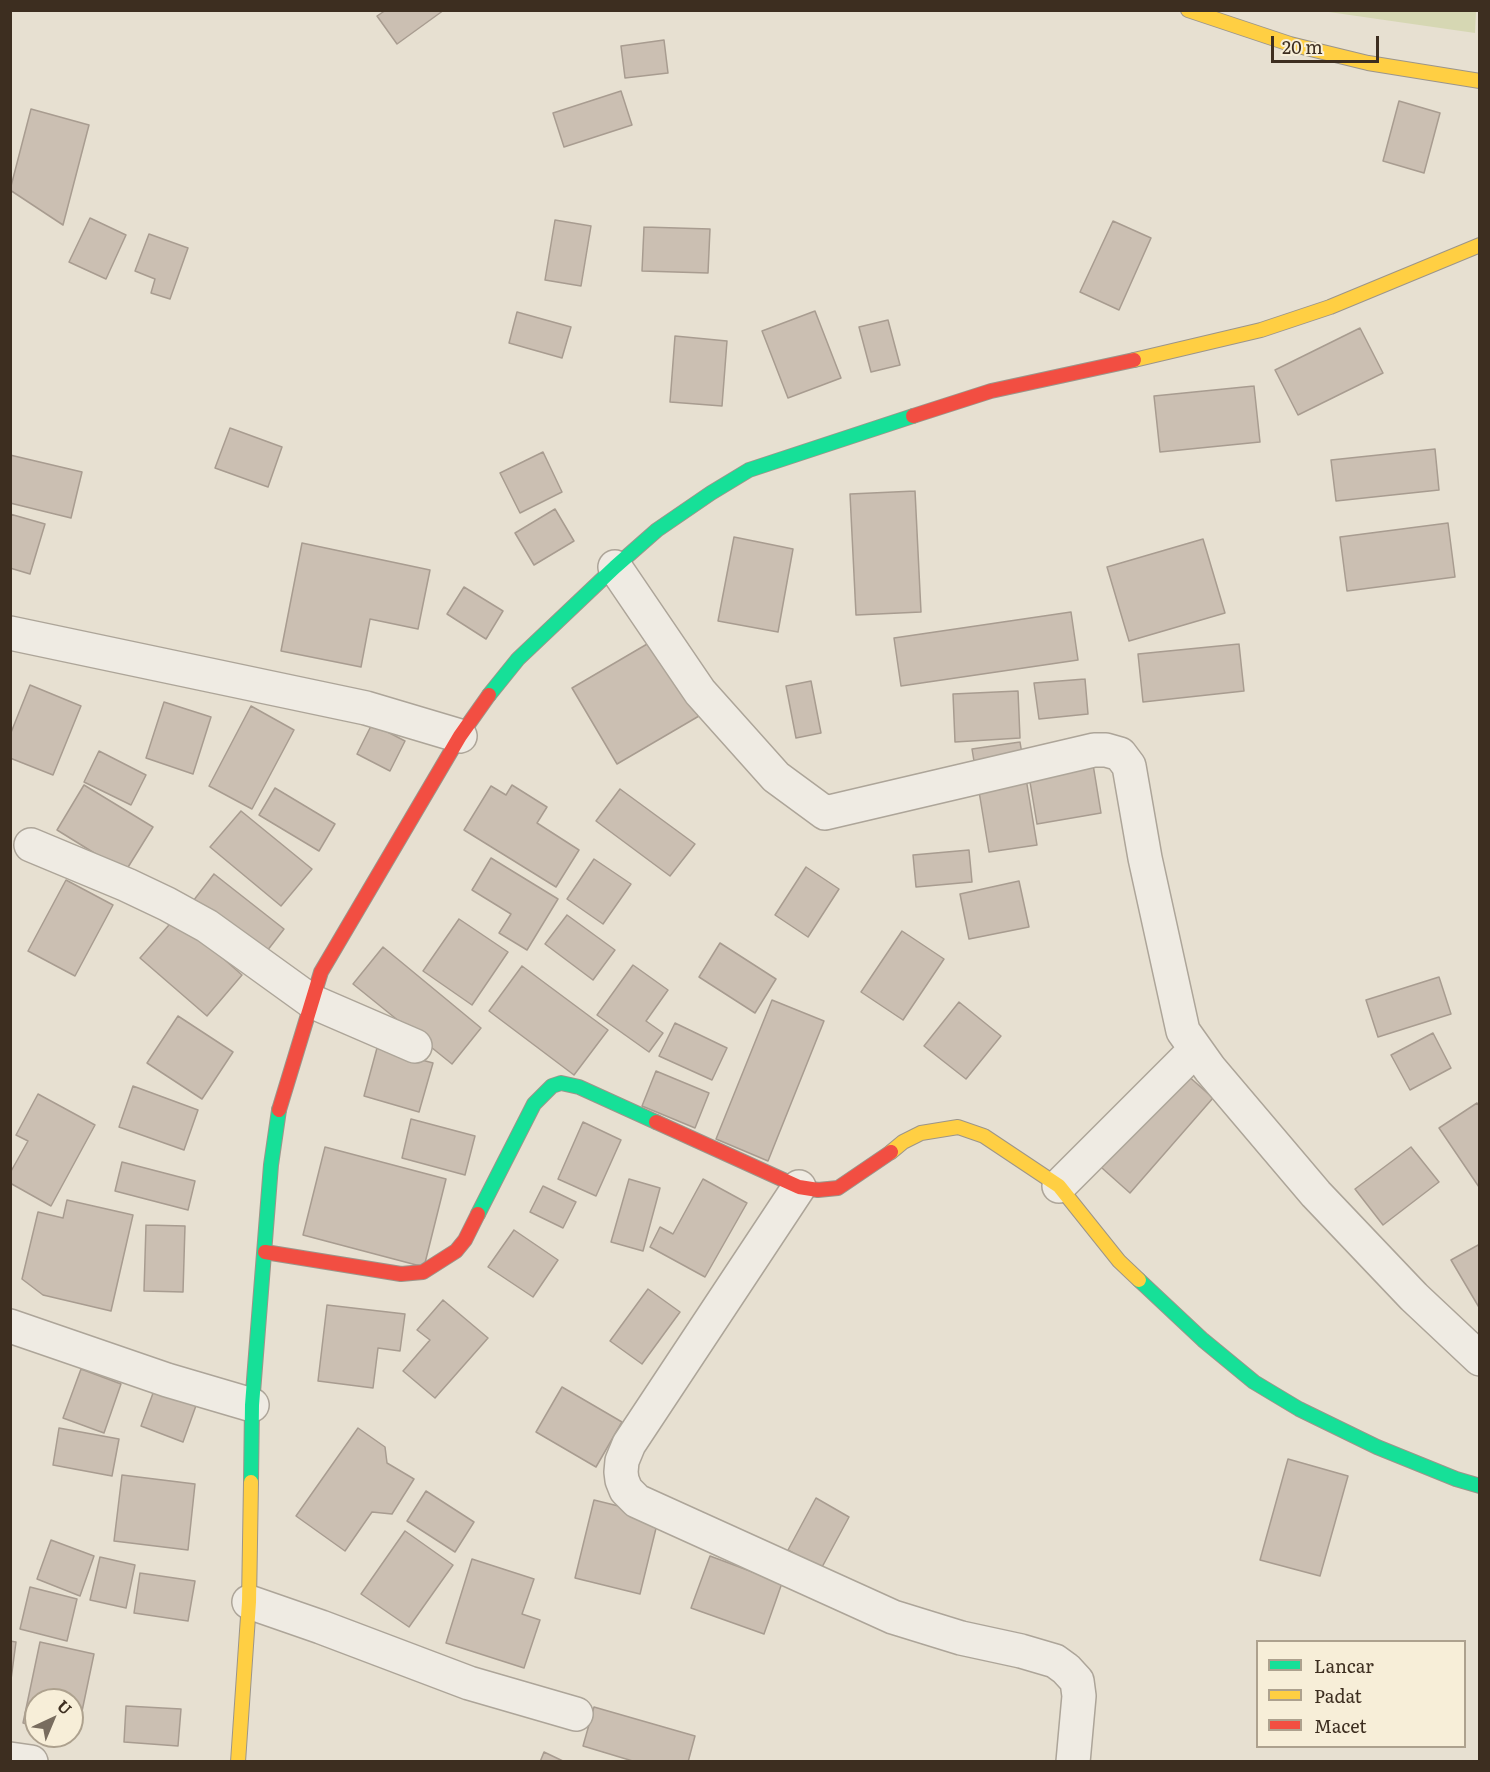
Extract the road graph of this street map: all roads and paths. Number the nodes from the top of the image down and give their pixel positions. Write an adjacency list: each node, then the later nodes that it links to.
1 (1188, 10): 2 (street)
2 (1479, 81)
3 (1479, 245): 4 (street)
4 (615, 567): 6 (street); 10 (street)
5 (10, 633): 6 (street)
6 (460, 735): 8 (street)
7 (31, 845): 8 (street)
8 (311, 1001): 9 (street); 13 (street)
9 (415, 1046)
10 (1195, 1050): 11 (street); 15 (street)
11 (1059, 1186): 12 (street); 17 (street)
12 (799, 1187): 13 (street); 23 (street)
13 (265, 1252): 16 (street)
14 (10, 1326): 16 (street)
15 (1479, 1359)
16 (252, 1405): 18 (street)
17 (1479, 1485)
18 (249, 1602): 19 (street); 22 (street)
19 (576, 1714)
20 (10, 1759): 21 (street)
21 (31, 1761)
22 (238, 1761)
23 (1073, 1761)

